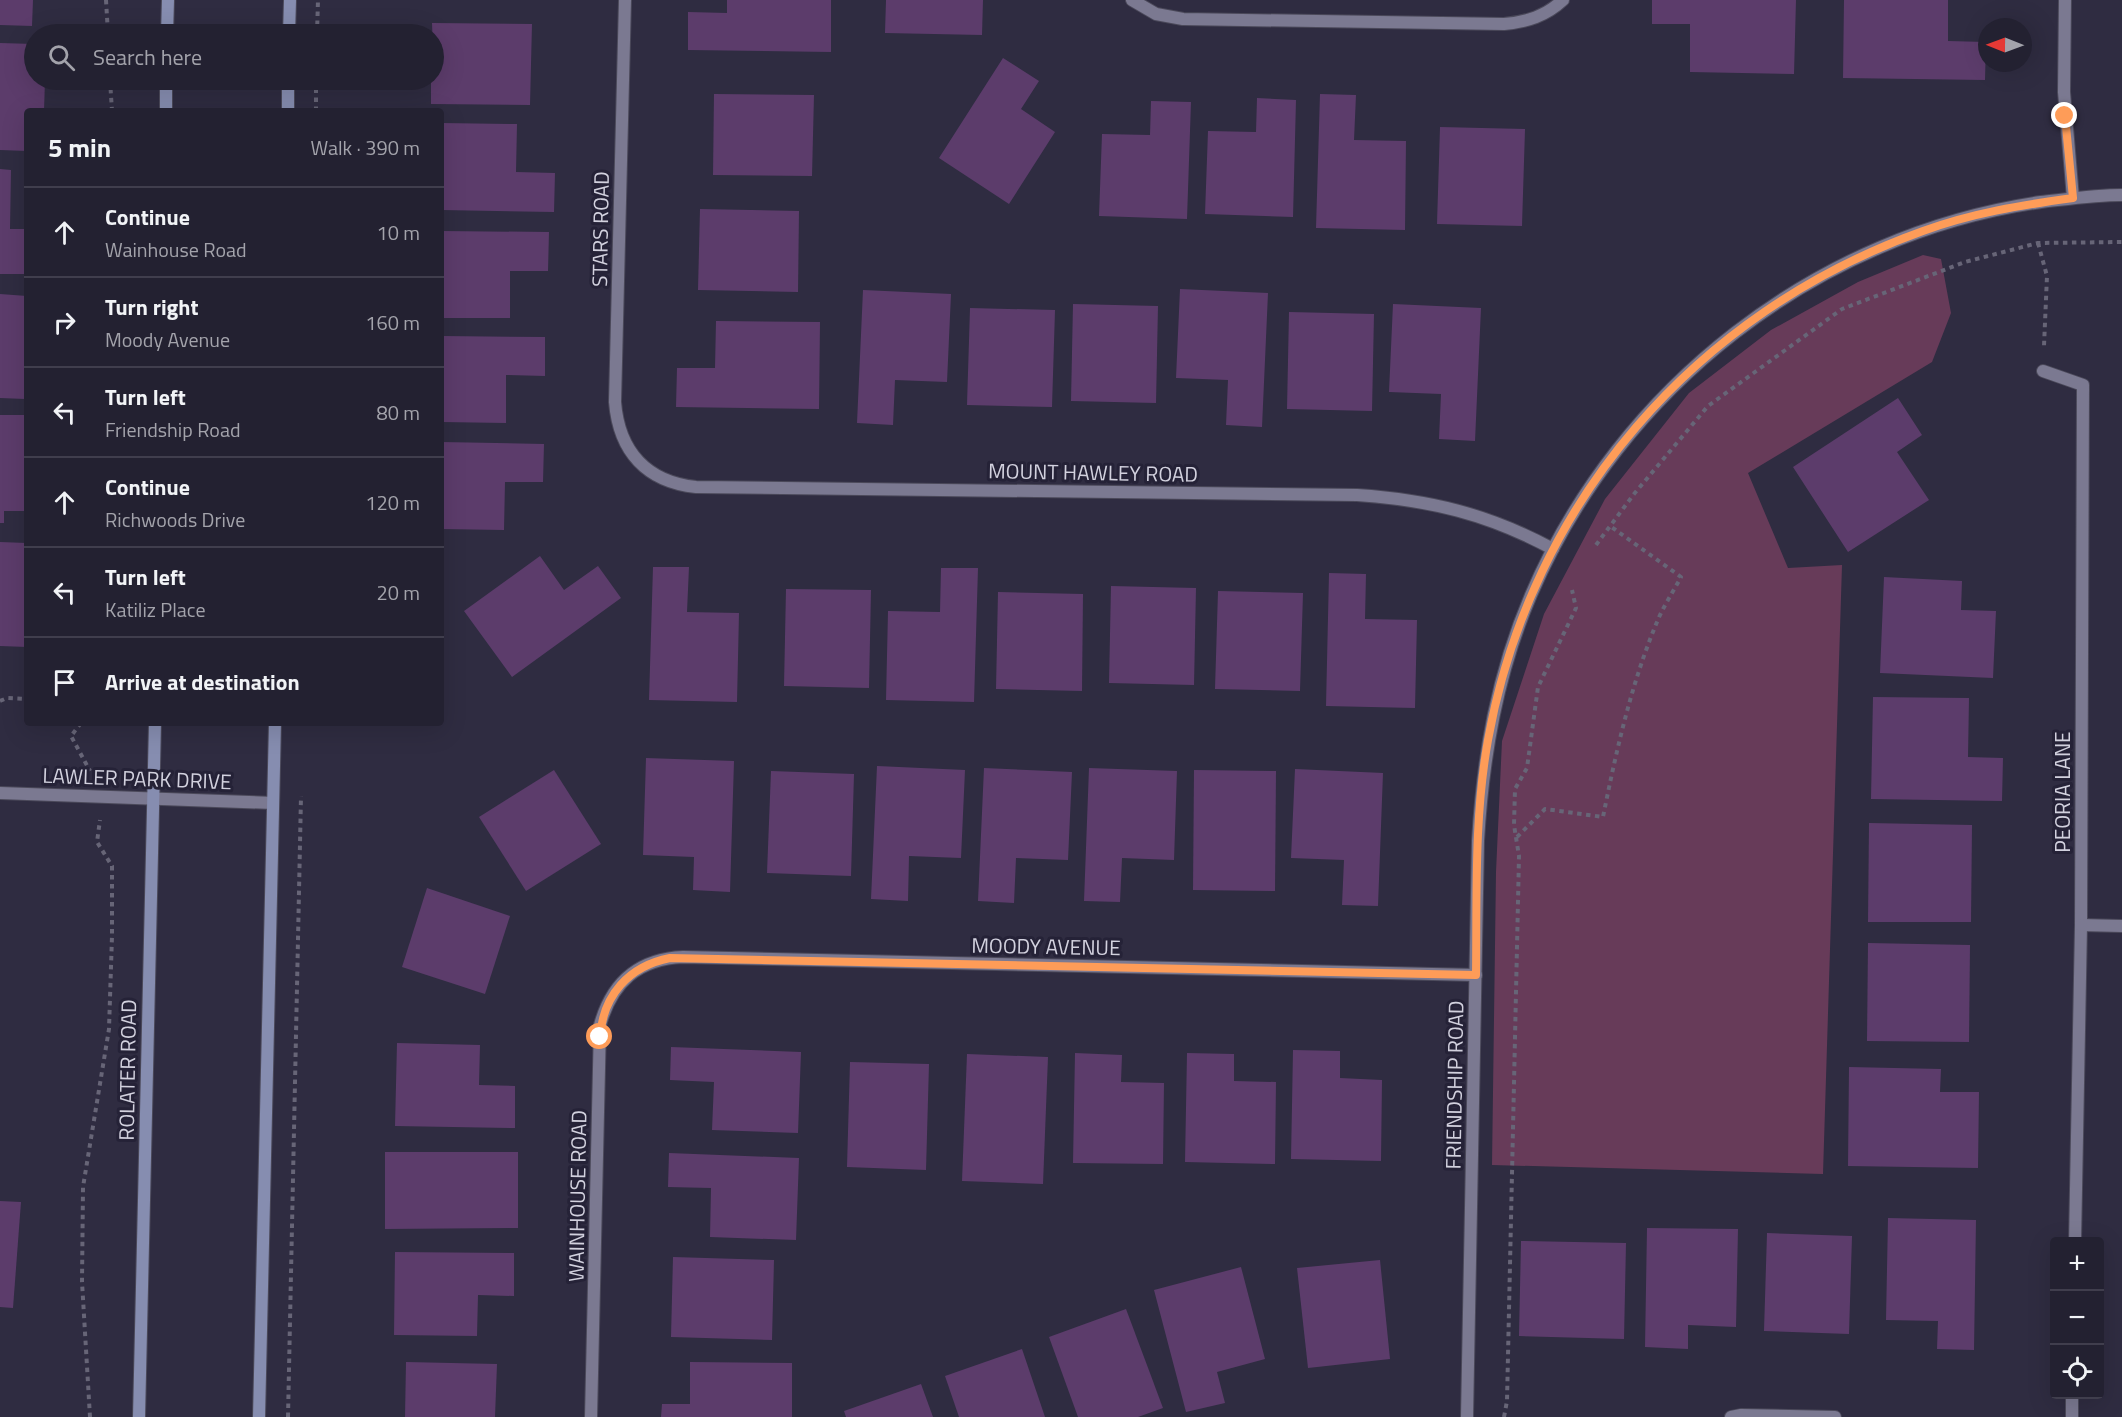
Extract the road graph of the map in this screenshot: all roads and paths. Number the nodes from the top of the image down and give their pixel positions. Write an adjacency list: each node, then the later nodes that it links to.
1 (106, 0): 9 (path)
2 (168, 0): 10 (main road)
3 (290, 0): 11 (main road)
4 (318, 0): 12 (path)
5 (625, 0): 26 (street, STARS ROAD)
6 (1132, 0): 8 (street)
7 (2065, 0): 22 (street)
8 (1562, 1)
9 (107, 24)
10 (167, 24)
11 (289, 24)
12 (317, 24)
13 (111, 90): 17 (path)
14 (166, 90): 18 (main road)
15 (288, 90): 19 (main road)
16 (316, 90): 20 (path)
17 (112, 108)
18 (166, 108)
19 (288, 108)
20 (316, 108)
21 (2122, 195): 22 (street, FRIENDSHIP ROAD)
22 (2073, 198): 29 (street, FRIENDSHIP ROAD)
23 (2122, 242): 24 (path)
24 (2038, 243): 25 (path); 27 (path)
25 (2043, 371): 41 (street, PEORIA LANE)
26 (633, 455): 29 (street, MOUNT HAWLEY ROAD)
27 (1610, 526): 28 (path); 39 (path)
28 (1596, 545)
29 (1553, 549): 43 (street, FRIENDSHIP ROAD)
30 (1572, 590): 39 (path)
31 (24, 699): 32 (path)
32 (0, 701)
33 (154, 726): 37 (main road, ROLATER ROAD)
34 (274, 726): 38 (main road)
35 (0, 793): 37 (street, LAWLER PARK DRIVE)
36 (301, 795): 50 (path)
37 (153, 798): 38 (street, LAWLER PARK DRIVE); 48 (main road, ROLATER ROAD)
38 (273, 803): 49 (main road)
39 (1516, 838): 53 (path)
40 (96, 842): 47 (path)
41 (2081, 925): 42 (street); 45 (street, PEORIA LANE)
42 (2122, 926)
43 (1476, 975): 44 (street, MOODY AVENUE); 52 (street, FRIENDSHIP ROAD)
44 (623, 981): 51 (street, WAINHOUSE ROAD)
45 (2075, 1237)
46 (2072, 1399): 56 (street)
47 (90, 1417)
48 (139, 1417)
49 (260, 1417)
50 (288, 1417)
51 (591, 1417)
52 (1467, 1417)
53 (1504, 1417)
54 (1731, 1417): 55 (street)
55 (1835, 1417)
56 (2072, 1417)

